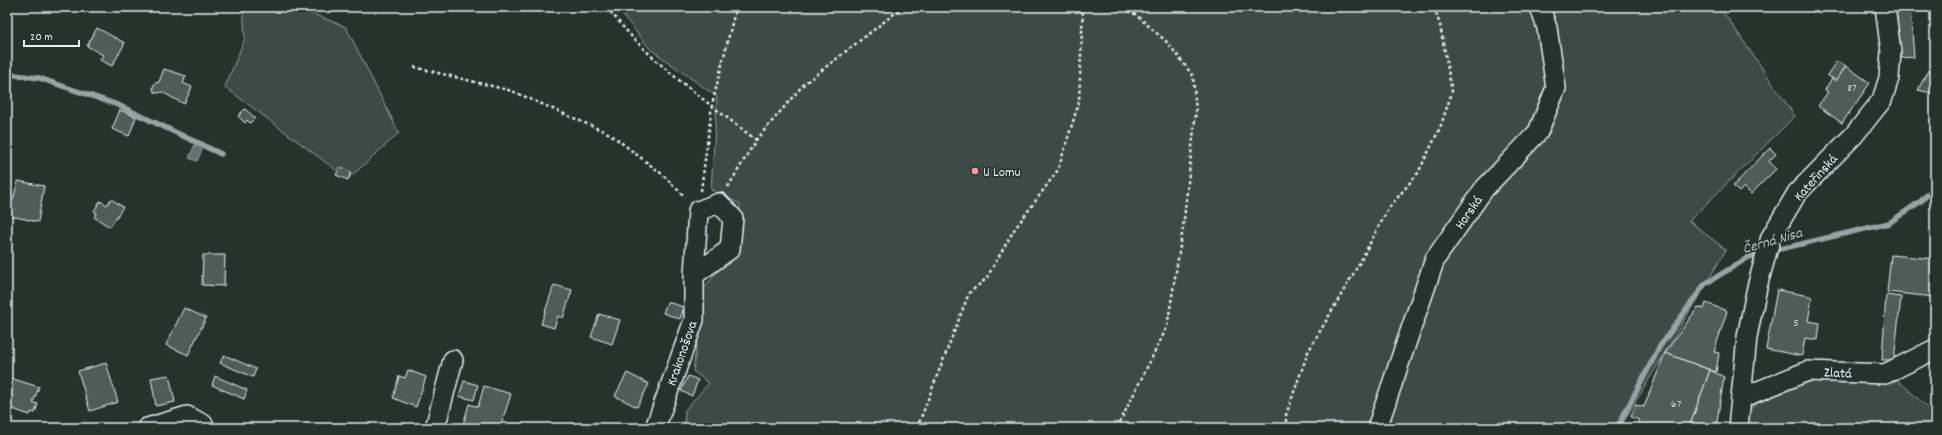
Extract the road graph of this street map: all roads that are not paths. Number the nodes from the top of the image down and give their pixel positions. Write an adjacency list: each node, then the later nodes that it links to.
1 (1540, 7): 11 (street, Horská)
2 (1886, 7): 6 (street, Kateřinská)
3 (694, 275): 3 (street, Krakonošova); 10 (street, Krakonošova)
4 (1935, 349): 6 (street, Zlatá)
5 (453, 360): 9 (street)
6 (1741, 398): 12 (street, Kateřinská)
7 (148, 428): 8 (street)
8 (205, 428)
9 (436, 428)
10 (655, 428)
11 (1377, 428)
12 (1738, 428)

